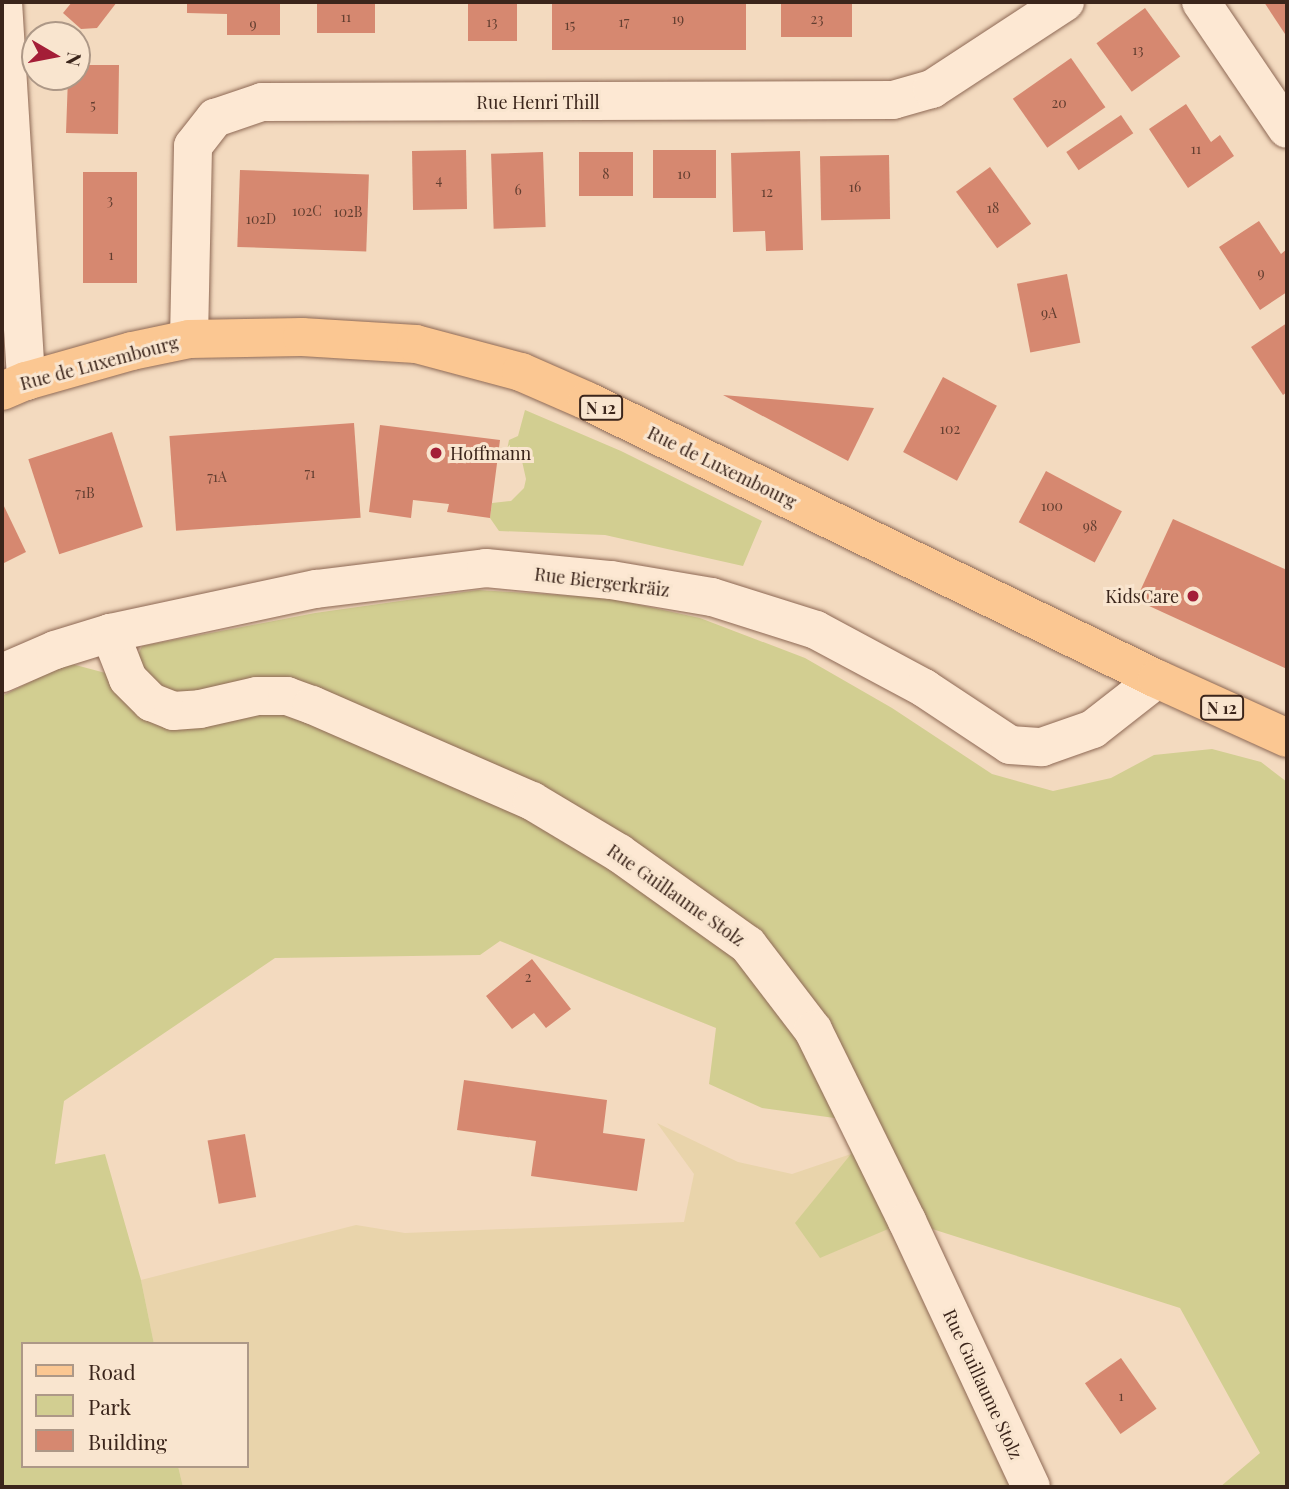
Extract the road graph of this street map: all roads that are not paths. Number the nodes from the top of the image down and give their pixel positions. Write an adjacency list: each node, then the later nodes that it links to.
1 (3, 2): 6 (street)
2 (1065, 2): 5 (street, Rue Henri Thill)
3 (1201, 2): 4 (street)
4 (1287, 127)
5 (189, 339): 6 (main road, Rue de Luxembourg / N 12); 9 (main road, Rue de Luxembourg / N 12)
6 (14, 386)
7 (110, 633): 8 (street, Rue Biergerkräiz); 9 (street, Rue Biergerkräiz); 11 (street, Rue Guillaume Stolz)
8 (2, 673)
9 (1157, 679): 10 (main road, Rue de Luxembourg / N 12)
10 (1287, 738)
11 (1031, 1487)

